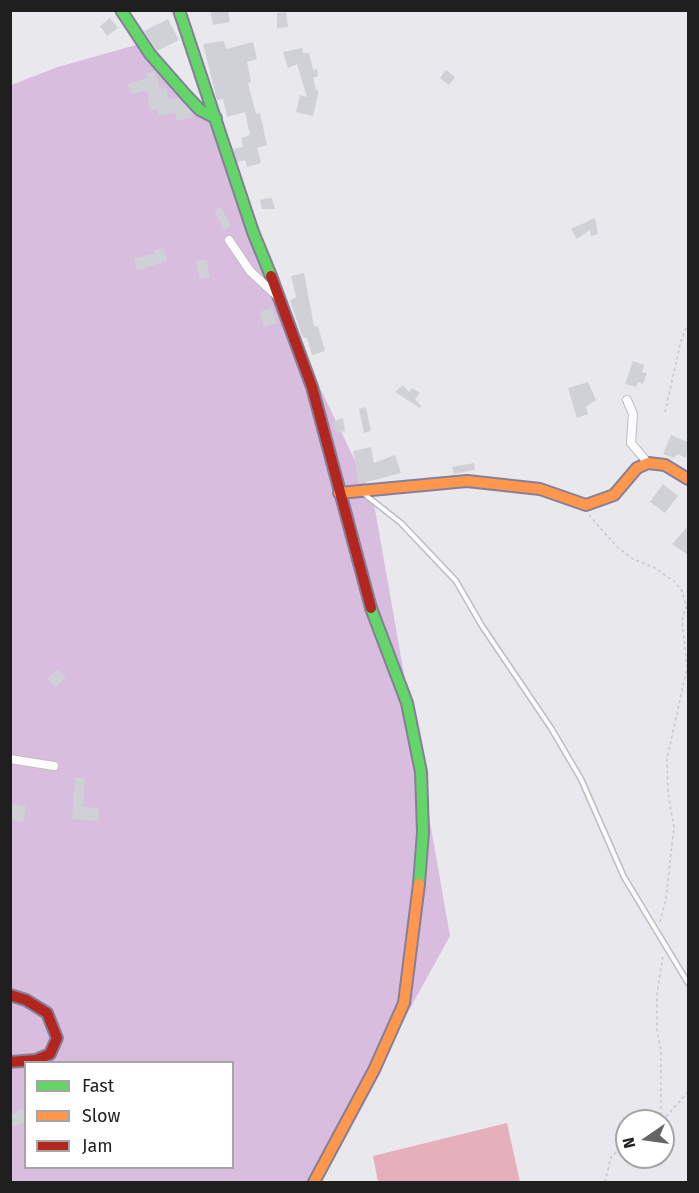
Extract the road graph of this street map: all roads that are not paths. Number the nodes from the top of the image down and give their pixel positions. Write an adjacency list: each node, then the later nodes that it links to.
1 (121, 10): 3 (street)
2 (179, 10): 3 (street)
3 (216, 118): 5 (street)
4 (229, 240): 5 (street)
5 (281, 300): 10 (street)
6 (627, 400): 7 (street)
7 (648, 463): 8 (street); 9 (street)
8 (688, 479)
9 (360, 491): 10 (street); 13 (lane)
10 (339, 493): 16 (street)
11 (10, 759): 12 (street)
12 (54, 766)
13 (688, 983)
14 (10, 995): 15 (street)
15 (10, 1062)
16 (314, 1182)

